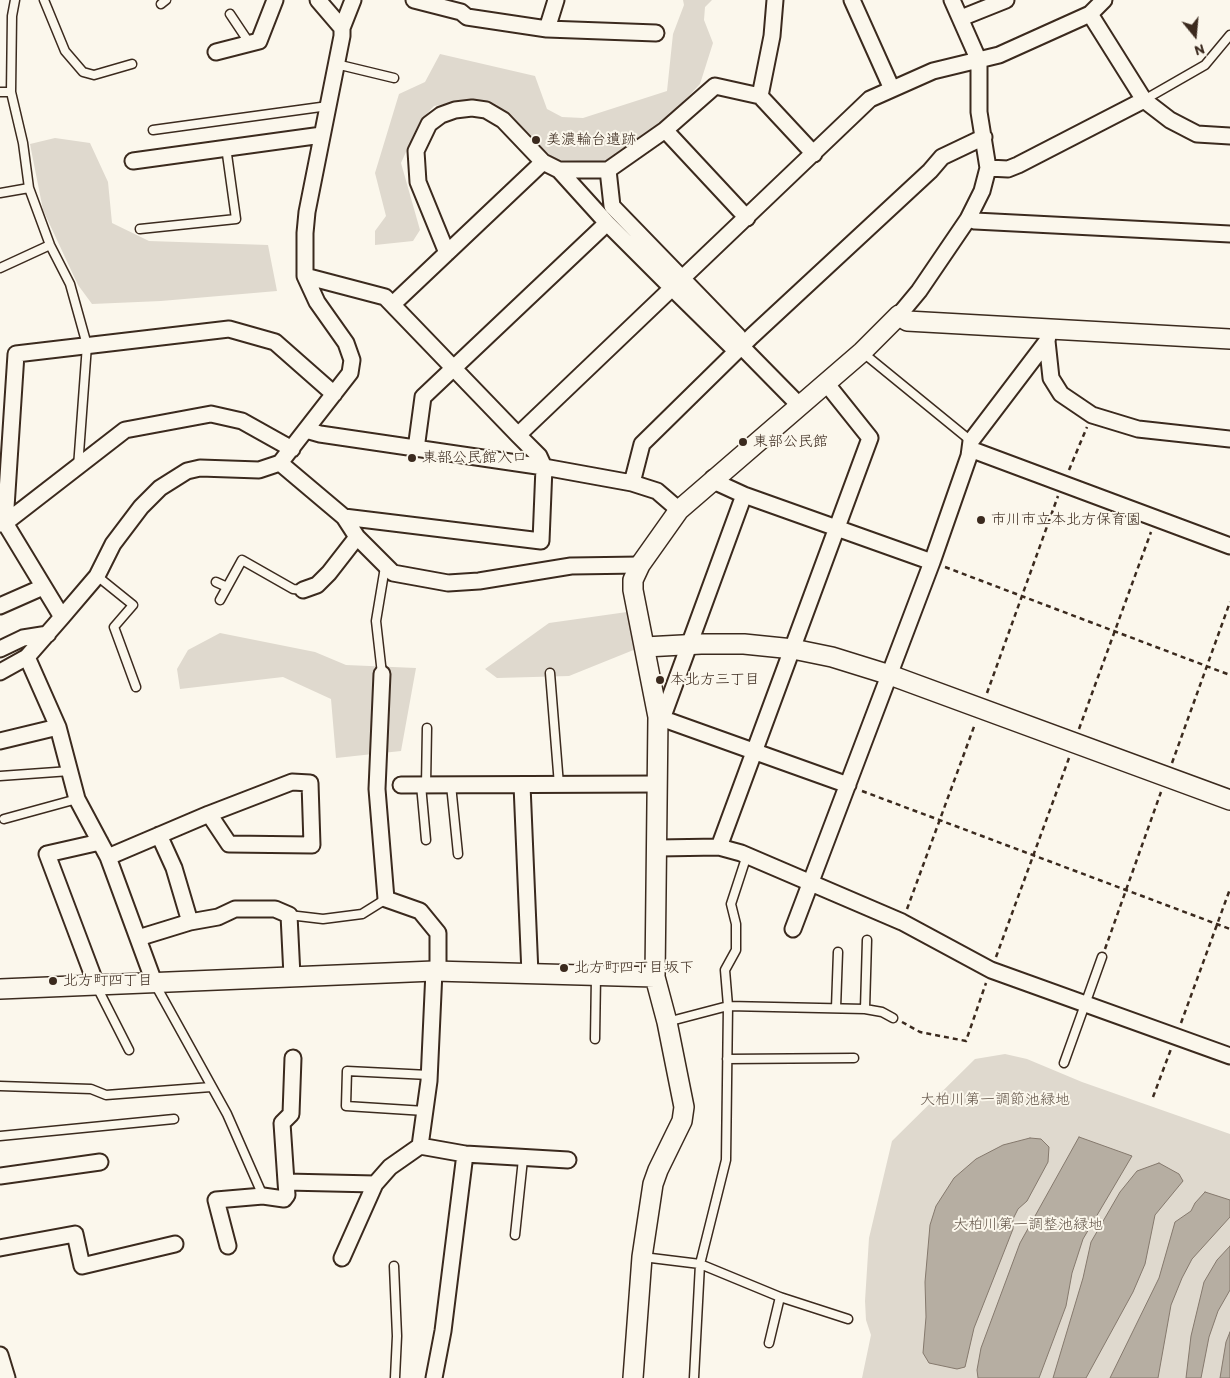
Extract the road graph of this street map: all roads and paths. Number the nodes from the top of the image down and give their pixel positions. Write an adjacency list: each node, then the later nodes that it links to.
1 (15, 0): 29 (lane)
2 (44, 0): 24 (lane)
3 (275, 0): 21 (street)
4 (318, 0): 17 (street)
5 (353, 0): 17 (street)
6 (414, 0): 13 (street)
7 (556, 0): 18 (street)
8 (775, 0): 30 (street)
9 (852, 0): 27 (street)
10 (952, 0): 16 (street)
11 (1006, 0): 16 (street)
12 (1104, 0): 15 (street)
13 (463, 6): 18 (street)
14 (230, 14): 21 (lane)
15 (1090, 14): 23 (street); 31 (street)
16 (960, 18): 23 (street)
17 (342, 28): 25 (street)
18 (547, 29): 19 (street)
19 (656, 33)
20 (1230, 35): 31 (lane)
21 (250, 44): 22 (street)
22 (216, 52)
23 (979, 61): 27 (street); 37 (street)
24 (132, 64)
25 (336, 64): 26 (lane); 32 (street)
26 (394, 78)
27 (892, 89): 39 (street)
28 (0, 92): 29 (lane)
29 (11, 92): 45 (lane)
30 (760, 96): 34 (street); 39 (street)
31 (1144, 100): 36 (street); 42 (street)
32 (328, 106): 33 (lane); 35 (street)
33 (153, 130)
34 (665, 130): 44 (street); 47 (street)
35 (322, 135): 38 (street); 55 (street)
36 (1230, 136)
37 (984, 137): 42 (street); 62 (street)
38 (226, 147): 40 (street); 50 (lane)
39 (814, 154): 47 (street)
40 (133, 161)
41 (543, 162): 43 (street); 53 (street); 53 (street)
42 (988, 168): 48 (street)
43 (559, 170): 44 (street); 49 (street)
44 (608, 170): 56 (street)
45 (29, 188): 46 (lane); 52 (lane)
46 (0, 193)
47 (747, 218): 56 (street)
48 (968, 219): 51 (street); 58 (street)
49 (608, 223): 56 (street); 64 (street)
50 (140, 229)
51 (1230, 234)
52 (50, 245): 54 (lane); 61 (lane)
53 (447, 253): 57 (street)
54 (0, 268)
55 (305, 276): 57 (street); 66 (street)
56 (676, 284): 62 (street); 70 (street)
57 (393, 304): 64 (street)
58 (899, 315): 59 (street); 63 (street)
59 (1048, 336): 60 (street); 68 (street); 73 (street)
60 (1230, 339)
61 (87, 345): 66 (street); 71 (street); 77 (lane)
62 (742, 347): 67 (street); 80 (street)
63 (862, 352): 65 (street); 73 (lane)
64 (455, 368): 70 (street); 74 (street)
65 (826, 383): 67 (street); 87 (street)
66 (334, 394): 69 (street)
67 (800, 406): 79 (street)
68 (1092, 415): 72 (street); 81 (path)
69 (306, 430): 74 (street); 75 (street)
70 (518, 434): 78 (street)
71 (4, 439): 86 (street)
72 (1230, 439)
73 (971, 445): 81 (street); 90 (street)
74 (416, 448): 78 (street)
75 (292, 449): 76 (street); 77 (street)
76 (280, 463): 84 (street); 93 (street)
77 (78, 467): 86 (street)
78 (544, 467): 80 (street); 84 (street)
79 (713, 478): 82 (street); 83 (street)
80 (632, 483): 83 (street)
81 (1062, 485): 85 (street)
82 (744, 495): 87 (street); 103 (street)
83 (679, 510): 91 (street)
84 (344, 517): 88 (street)
85 (1156, 519): 89 (street); 101 (path)
86 (2, 523): 95 (street)
87 (837, 529): 90 (street); 106 (street)
88 (357, 537): 92 (street); 97 (street)
89 (1230, 546)
90 (932, 562): 101 (path); 111 (street)
91 (640, 565): 92 (street); 104 (street)
92 (385, 567): 110 (lane)
93 (97, 576): 100 (street); 113 (lane)
94 (216, 582): 96 (lane)
95 (43, 587): 99 (street); 100 (street)
96 (227, 587): 97 (lane); 98 (lane)
97 (303, 590)
98 (220, 600)
99 (0, 606)
100 (62, 617): 102 (street)
101 (1114, 632): 112 (path); 118 (path)
102 (48, 634): 105 (street); 107 (street)
103 (690, 644): 104 (street); 106 (street); 114 (street)
104 (644, 647): 114 (street)
105 (0, 648)
106 (793, 649): 111 (street); 119 (street)
107 (27, 656): 108 (street); 115 (street)
108 (0, 672)
109 (550, 673): 127 (lane)
110 (382, 674): 144 (street)
111 (890, 675): 118 (street); 128 (street)
112 (1230, 675)
113 (136, 687)
114 (660, 718): 119 (street); 122 (street)
115 (58, 727): 117 (street); 120 (street)
116 (427, 728): 124 (lane)
117 (0, 741)
118 (1074, 743): 130 (street); 140 (path)
119 (754, 753): 128 (street); 136 (street)
120 (70, 771): 121 (lane); 129 (street)
121 (0, 776)
122 (658, 784): 127 (street); 137 (street)
123 (401, 785): 124 (street)
124 (424, 785): 125 (street); 134 (lane)
125 (451, 785): 126 (street); 138 (lane)
126 (522, 785): 127 (street); 156 (street)
127 (559, 785)
128 (848, 785): 140 (path); 142 (street)
129 (77, 799): 132 (lane); 135 (street)
130 (1230, 800)
131 (209, 814): 131 (street); 133 (street)
132 (4, 819)
133 (159, 836): 141 (street); 146 (street)
134 (426, 840)
135 (100, 842): 141 (street); 161 (street)
136 (719, 847): 137 (street); 139 (street)
137 (658, 848): 159 (street)
138 (458, 854)
139 (747, 855): 142 (street); 164 (lane)
140 (1033, 856): 147 (path); 154 (path)
141 (108, 857): 150 (street)
142 (810, 883): 148 (street); 154 (street)
143 (1230, 889): 147 (path)
144 (386, 899): 145 (lane); 155 (street)
145 (289, 915): 146 (street); 157 (street)
146 (190, 922): 150 (street)
147 (1217, 924): 149 (path); 169 (path)
148 (793, 929)
149 (1230, 929)
150 (138, 938): 160 (street)
151 (867, 940): 166 (lane)
152 (838, 952): 165 (lane)
153 (1102, 957): 163 (lane)
154 (991, 970): 163 (street); 167 (path)
155 (436, 972): 156 (street); 157 (street); 177 (street)
156 (530, 974): 158 (street)
157 (292, 976): 160 (street)
158 (596, 976): 159 (street); 170 (lane)
159 (655, 977): 168 (street)
160 (154, 982): 161 (street); 179 (lane)
161 (96, 984): 162 (street); 171 (lane)
162 (0, 988)
163 (1084, 1004): 169 (street); 176 (lane)
164 (728, 1006): 165 (lane); 168 (lane); 175 (lane)
165 (836, 1008): 166 (lane)
166 (865, 1009): 167 (lane)
167 (893, 1018)
168 (667, 1022): 197 (street)
169 (1176, 1036): 172 (street); 180 (path)
170 (595, 1039)
171 (128, 1050)
172 (1230, 1056)
173 (293, 1058): 190 (street)
174 (854, 1058): 175 (lane)
175 (727, 1059): 199 (lane)
176 (1064, 1063)
177 (429, 1075): 181 (street); 181 (lane)
178 (0, 1086): 179 (lane)
179 (211, 1087): 192 (lane)
180 (1153, 1097)
181 (425, 1112): 184 (street)
182 (174, 1119): 183 (lane)
183 (0, 1136)
184 (420, 1146): 185 (street); 191 (street)
185 (465, 1154): 186 (street); 207 (street)
186 (523, 1159): 187 (street); 193 (lane)
187 (568, 1160)
188 (100, 1162): 189 (street)
189 (0, 1176)
190 (286, 1182): 191 (street); 192 (street)
191 (375, 1184): 198 (street)
192 (263, 1196): 195 (street)
193 (515, 1235)
194 (175, 1244): 196 (street)
195 (228, 1246)
196 (0, 1248)
197 (642, 1257): 199 (lane); 208 (street)
198 (342, 1258)
199 (700, 1264): 201 (lane); 209 (lane)
200 (394, 1266): 206 (lane)
201 (780, 1297): 202 (lane); 203 (lane)
202 (848, 1319)
203 (769, 1343)
204 (1, 1360): 205 (street)
205 (7, 1378)
206 (395, 1378)
207 (434, 1378)
208 (633, 1378)
209 (694, 1378)

